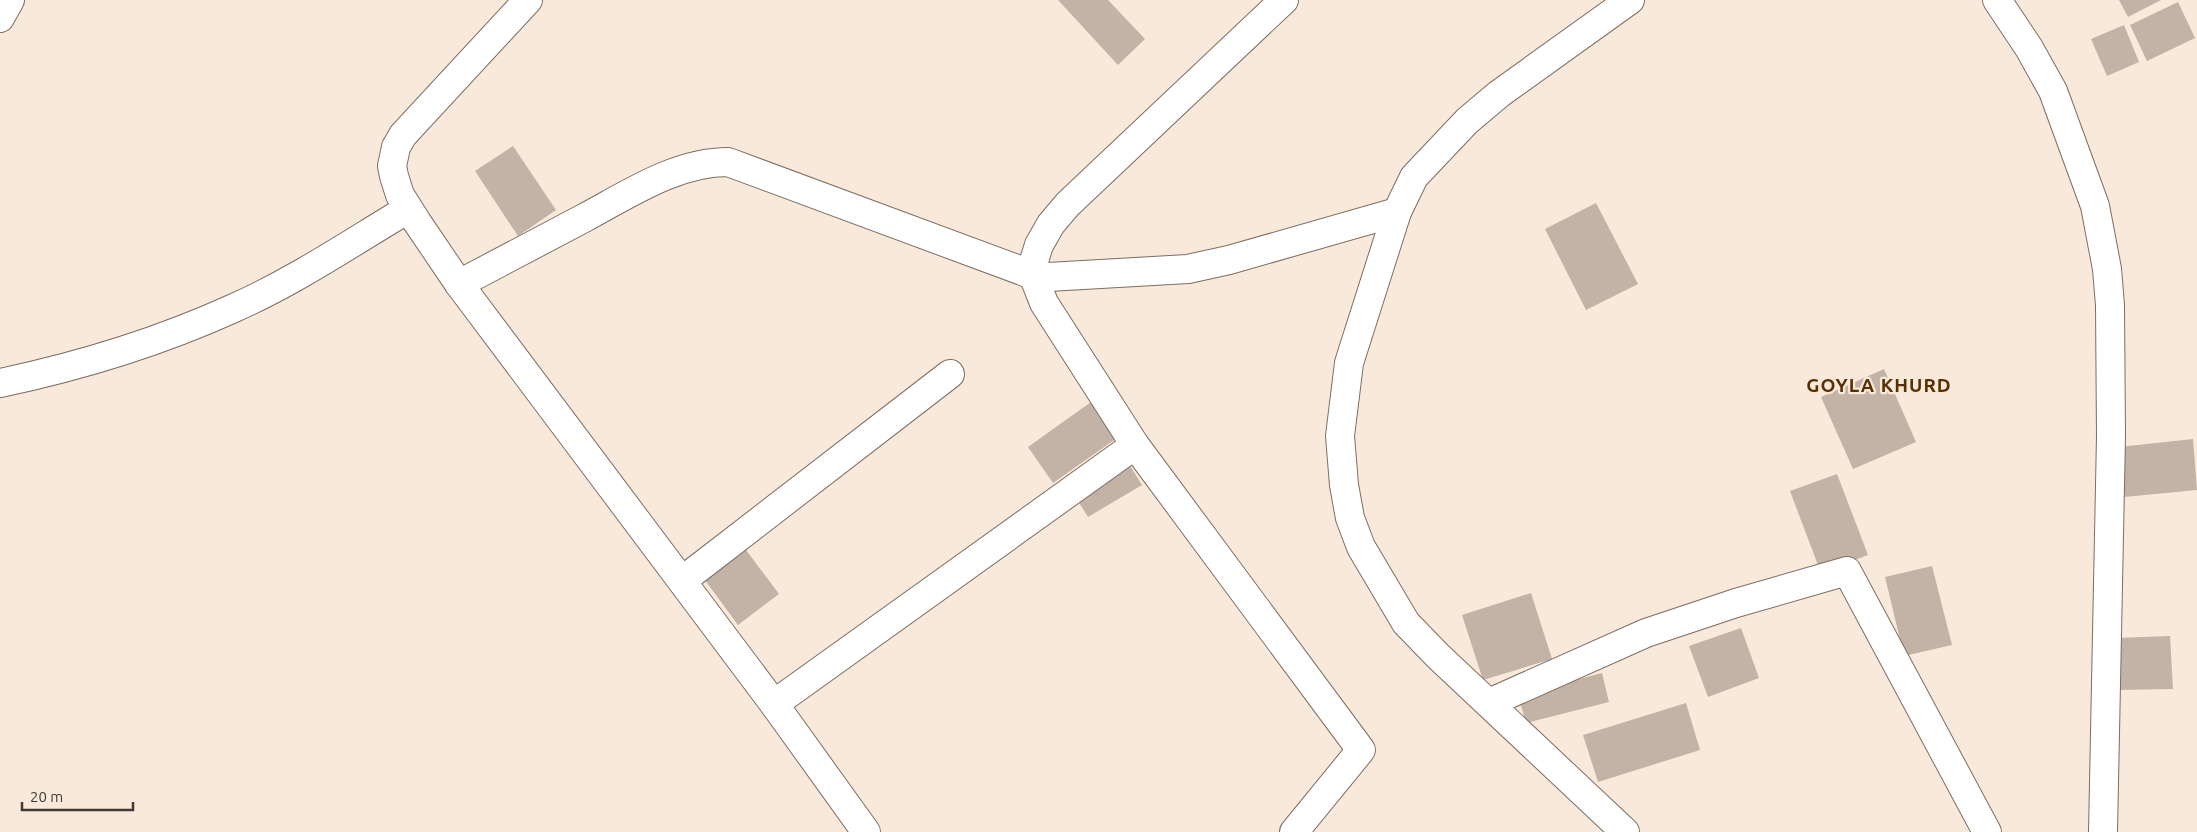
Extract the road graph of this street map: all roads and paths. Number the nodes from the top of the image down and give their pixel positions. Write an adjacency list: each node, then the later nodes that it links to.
1 (10, 0): 6 (street)
2 (528, 0): 7 (street)
3 (1284, 0): 9 (street)
4 (1630, 0): 8 (street)
5 (1996, 0): 21 (street)
6 (0, 18)
7 (408, 208): 10 (street); 12 (street)
8 (1397, 212): 9 (street); 15 (street)
9 (1033, 275): 10 (street); 13 (street)
10 (459, 284): 14 (street)
11 (950, 374): 14 (street)
12 (0, 383)
13 (1134, 445): 16 (street); 18 (street)
14 (683, 580): 16 (street)
15 (1489, 703): 19 (street); 20 (street)
16 (774, 704): 17 (street)
17 (866, 832)
18 (1294, 832)
19 (1625, 832)
20 (1987, 832)
21 (2103, 832)

